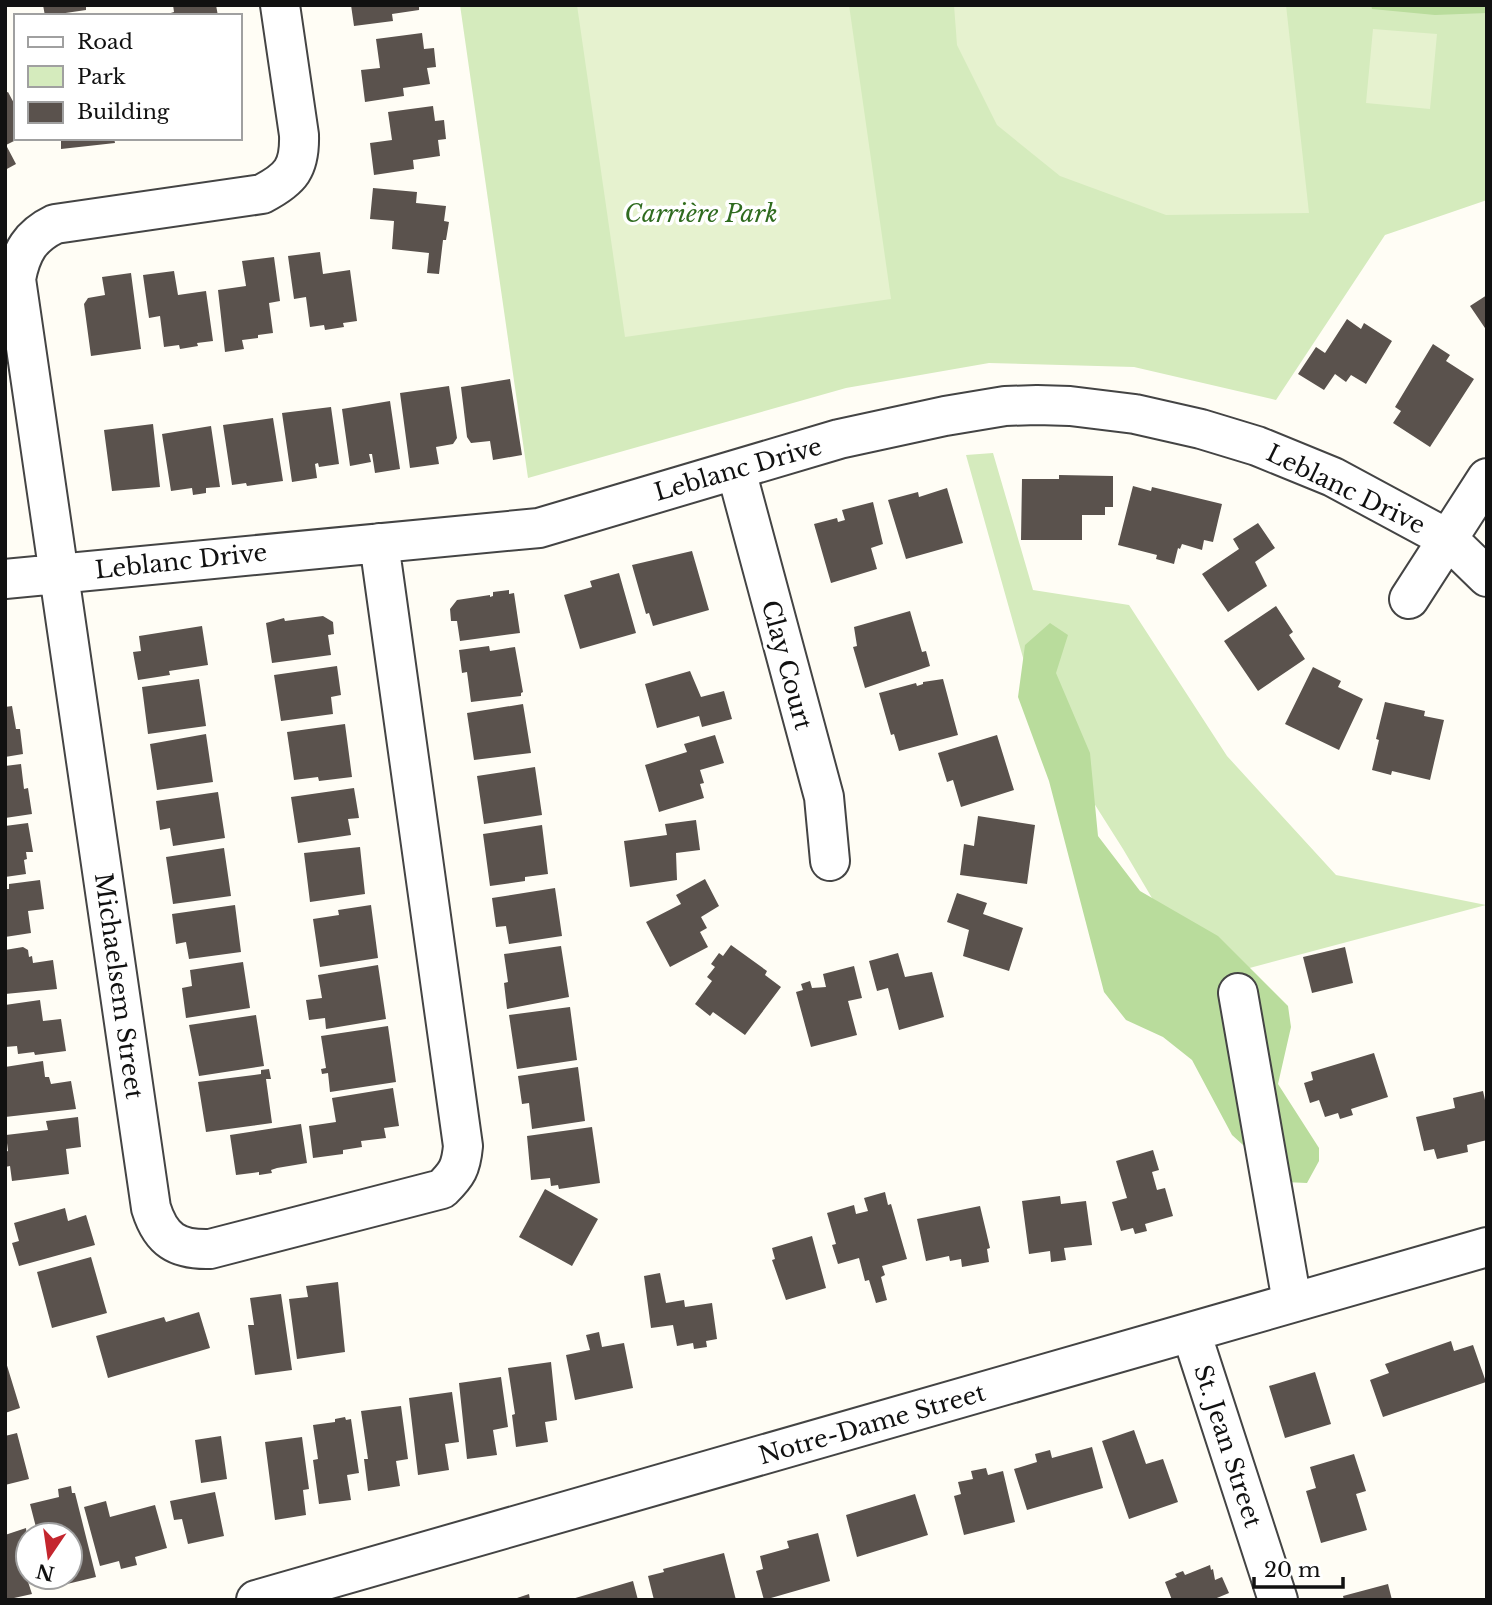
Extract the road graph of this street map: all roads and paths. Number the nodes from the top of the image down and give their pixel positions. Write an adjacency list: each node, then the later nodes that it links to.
1 (280, 5): 6 (street, Michaelsem Street)
2 (736, 470): 4 (street, Leblanc Drive); 5 (street, Leblanc Drive); 10 (street, Clay Court)
3 (1487, 478): 4 (street)
4 (1448, 539): 7 (street, Leblanc Drive); 9 (street, Leblanc Drive)
5 (379, 543): 6 (street, Leblanc Drive); 6 (street, Michaelsem Street)
6 (60, 573): 8 (street, Leblanc Drive)
7 (1487, 577)
8 (5, 579)
9 (1409, 599)
10 (830, 861)
11 (1238, 993): 13 (street)
12 (1487, 1247): 13 (street, Notre-Dame Street)
13 (1292, 1303): 14 (street, Notre-Dame Street)
14 (1191, 1332): 15 (street, Notre-Dame Street); 16 (street, St. Jean Street)
15 (256, 1600)
16 (1278, 1600)

